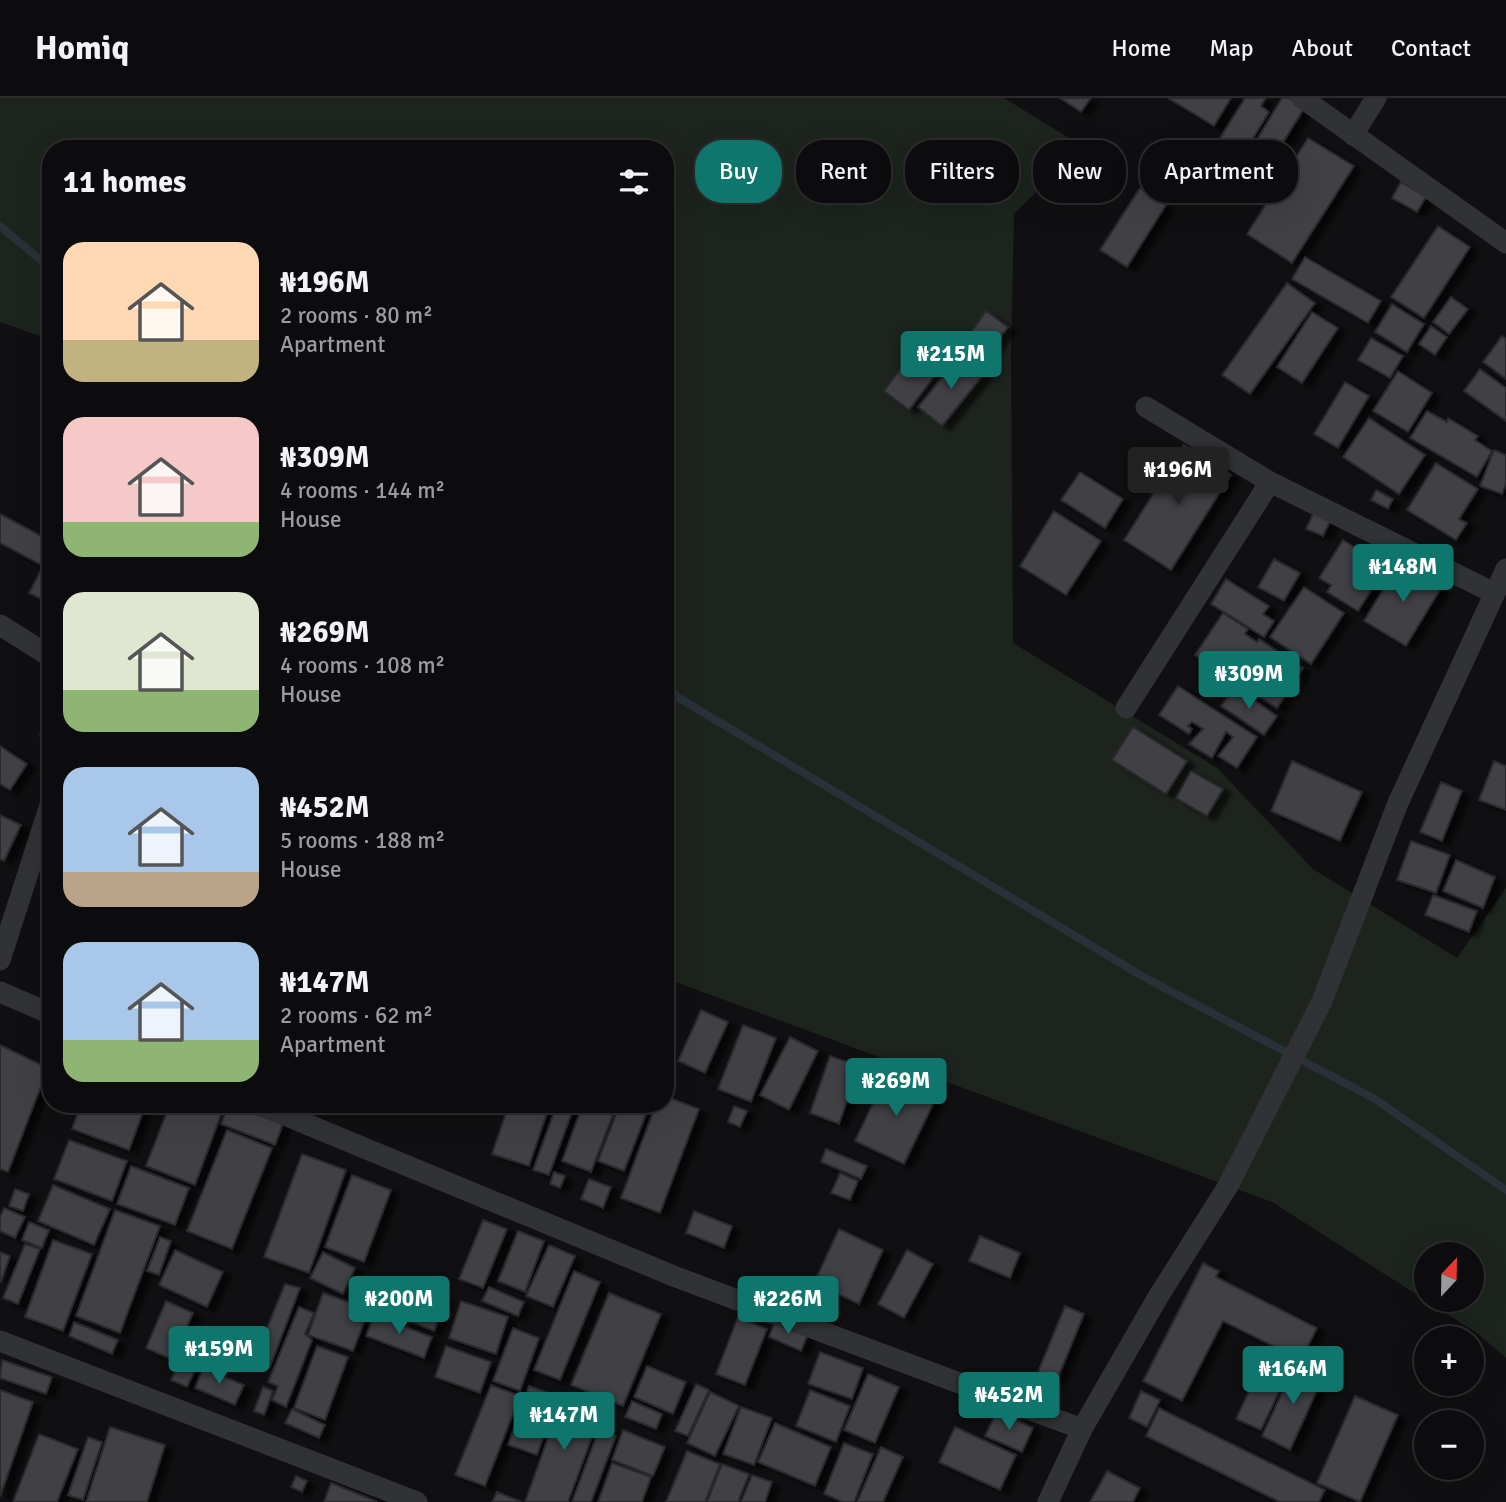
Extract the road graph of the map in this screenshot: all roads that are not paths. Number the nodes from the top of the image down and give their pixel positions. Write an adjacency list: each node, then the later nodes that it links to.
1 (1303, 98): 3 (street)
2 (1376, 98): 3 (street)
3 (1353, 135): 4 (street)
4 (1506, 243)
5 (1146, 407): 6 (street)
6 (1270, 482): 8 (street); 11 (street)
7 (1506, 569): 8 (street)
8 (1494, 593): 18 (street)
9 (0, 625): 10 (street)
10 (42, 651)
11 (1126, 708)
12 (42, 830): 13 (street)
13 (0, 960)
14 (0, 992): 15 (street)
15 (42, 1010)
16 (278, 1113): 18 (street)
17 (0, 1341): 19 (street)
18 (1082, 1429): 20 (street)
19 (417, 1502)
20 (1048, 1502)

